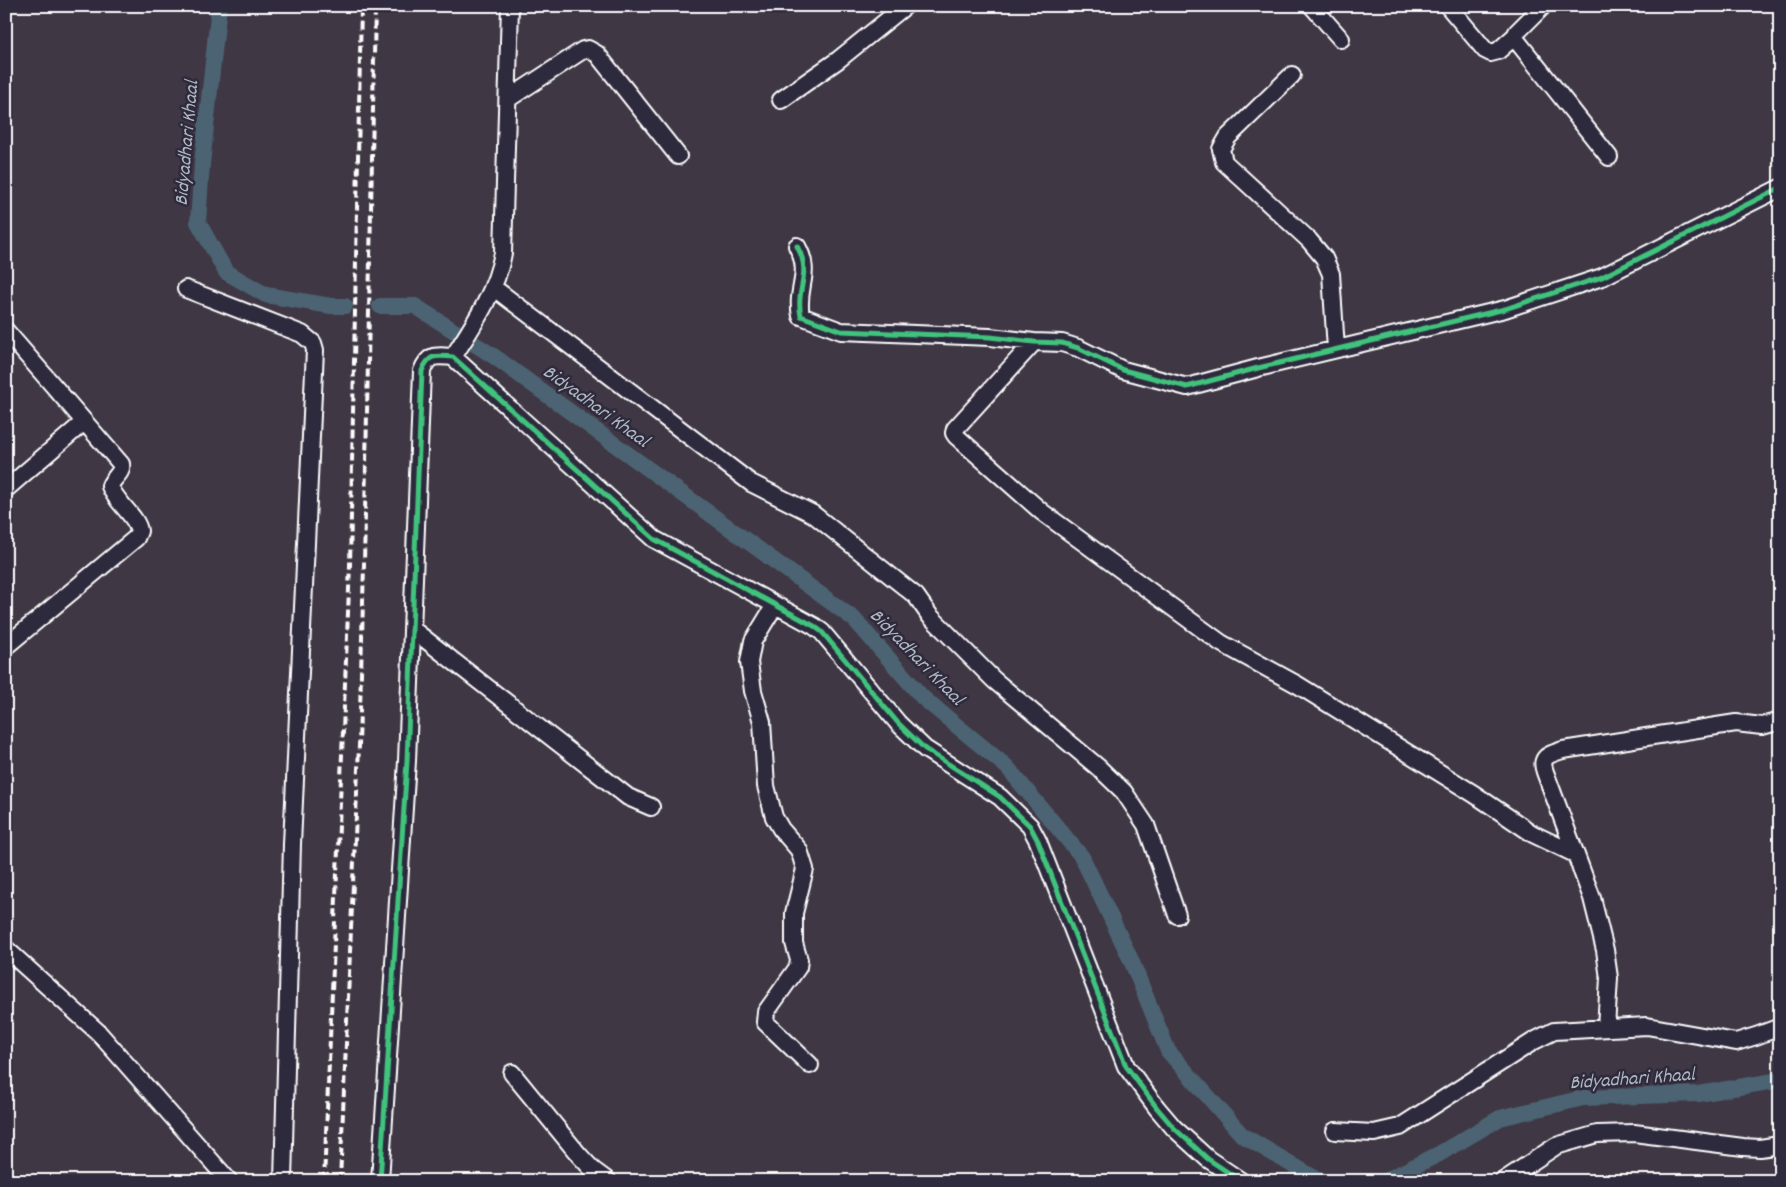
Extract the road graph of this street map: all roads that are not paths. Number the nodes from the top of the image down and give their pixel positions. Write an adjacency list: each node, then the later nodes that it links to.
1 (510, 6): 9 (street)
2 (905, 6): 10 (street)
3 (1312, 6): 7 (street)
4 (1448, 6): 6 (street)
5 (1543, 6): 6 (street)
6 (1515, 36): 12 (street)
7 (1341, 39)
8 (1292, 75): 19 (street)
9 (508, 99): 11 (street); 15 (street)
10 (781, 100)
11 (678, 156)
12 (1609, 157)
13 (1780, 188): 19 (street)
14 (797, 246): 18 (street)
15 (494, 288): 20 (street); 29 (street)
16 (186, 289): 39 (street)
17 (6, 331): 21 (street)
18 (1034, 342): 19 (street); 28 (street)
19 (1336, 349)
20 (453, 357): 23 (street); 24 (street)
21 (84, 422): 22 (street); 25 (street)
22 (6, 489)
23 (775, 605): 33 (street); 37 (street)
24 (412, 629): 27 (street); 40 (street)
25 (6, 646)
26 (1780, 721): 28 (street)
27 (651, 807)
28 (1575, 854): 32 (street)
29 (1176, 914)
30 (6, 950): 38 (street)
31 (1780, 1027): 32 (street)
32 (1606, 1028): 35 (street)
33 (810, 1065)
34 (512, 1073): 41 (street)
35 (1335, 1131)
36 (1780, 1145): 42 (street)
37 (1237, 1180)
38 (229, 1181)
39 (283, 1181)
40 (380, 1181)
41 (608, 1181)
42 (1504, 1181)

